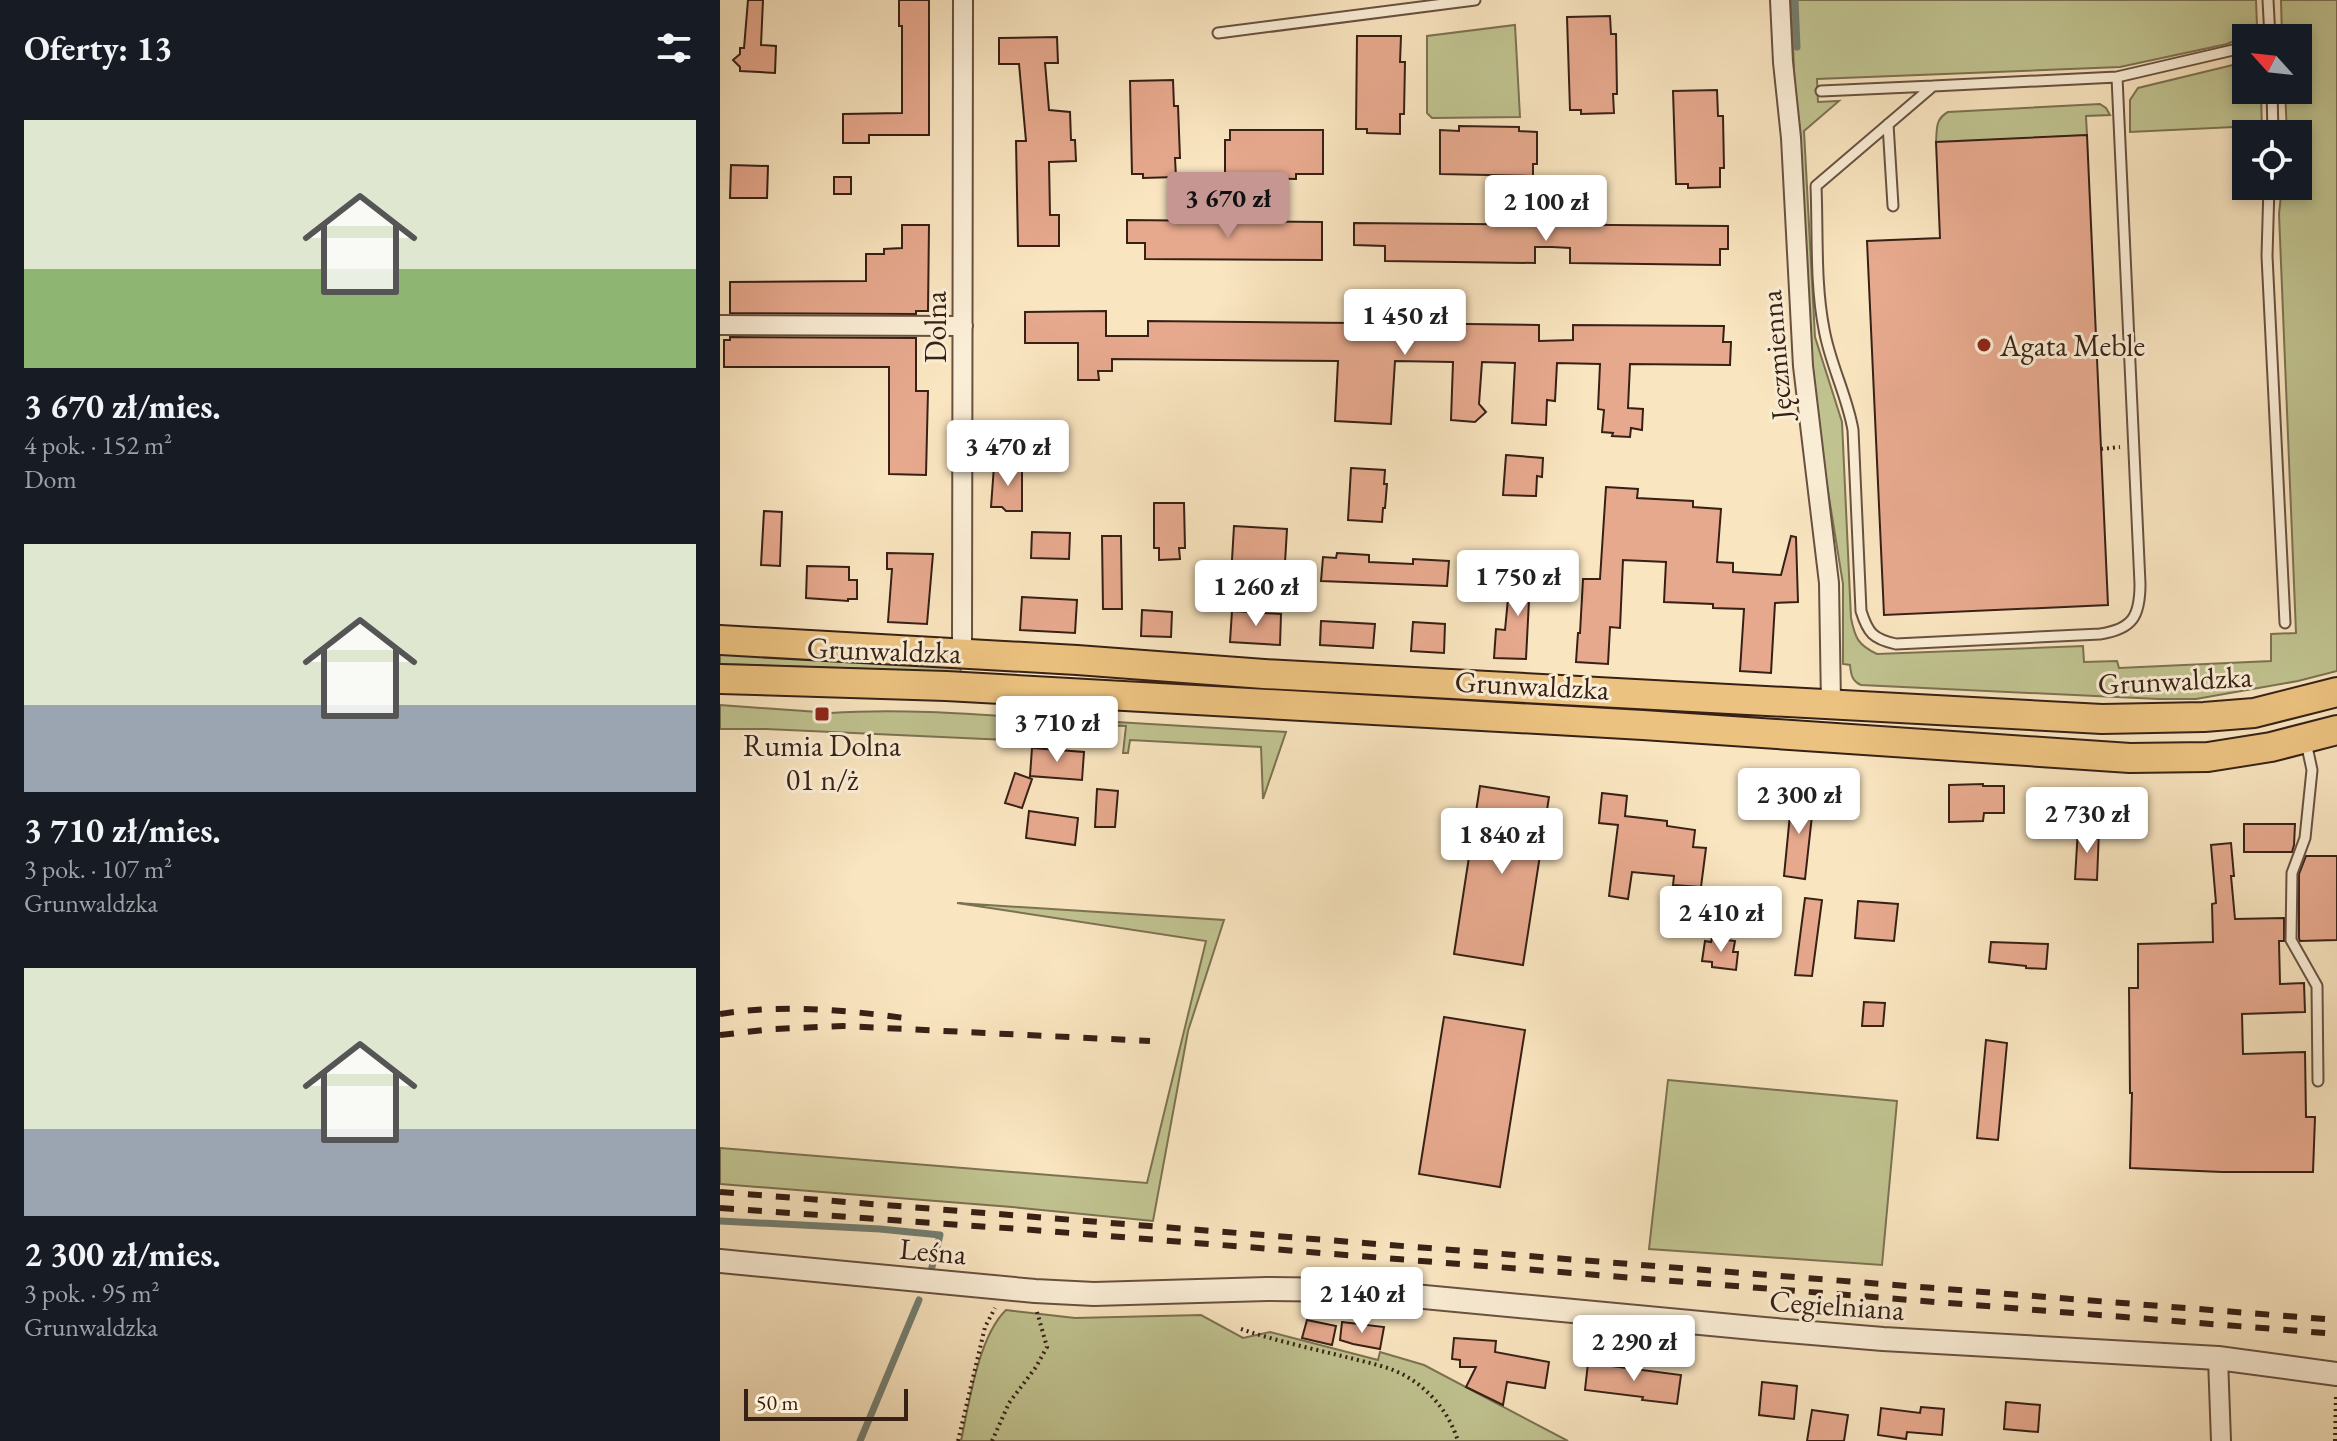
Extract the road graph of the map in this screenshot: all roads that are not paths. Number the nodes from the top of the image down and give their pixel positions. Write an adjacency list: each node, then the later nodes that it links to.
1 (963, 0): 15 (street, Dolna)
2 (1475, 0): 6 (lane)
3 (1780, 0): 21 (street, Jęczmienna)
4 (2268, 0): 5 (lane)
5 (2269, 24)
6 (1218, 33)
7 (2232, 50): 8 (lane)
8 (2117, 77): 9 (lane); 11 (lane)
9 (1933, 86): 10 (lane); 11 (lane)
10 (1821, 91)
11 (1888, 124): 13 (lane)
12 (2268, 200): 16 (lane)
13 (1893, 206)
14 (720, 325): 15 (street)
15 (963, 326): 18 (street, Dolna)
16 (2285, 623)
17 (720, 640): 18 (main road, Grunwaldzka)
18 (962, 654): 21 (main road, Grunwaldzka)
19 (720, 679): 23 (main road, Grunwaldzka)
20 (2337, 692): 21 (main road, Grunwaldzka)
21 (1831, 704)
22 (2337, 730): 23 (main road, Grunwaldzka)
23 (2306, 739): 24 (lane)
24 (2318, 1081)
25 (720, 1261): 26 (street, Leśna)
26 (1141, 1294): 27 (street, Cegielniana)
27 (2218, 1358): 28 (street, Cegielniana); 29 (street)
28 (2337, 1374)
29 (2221, 1441)

